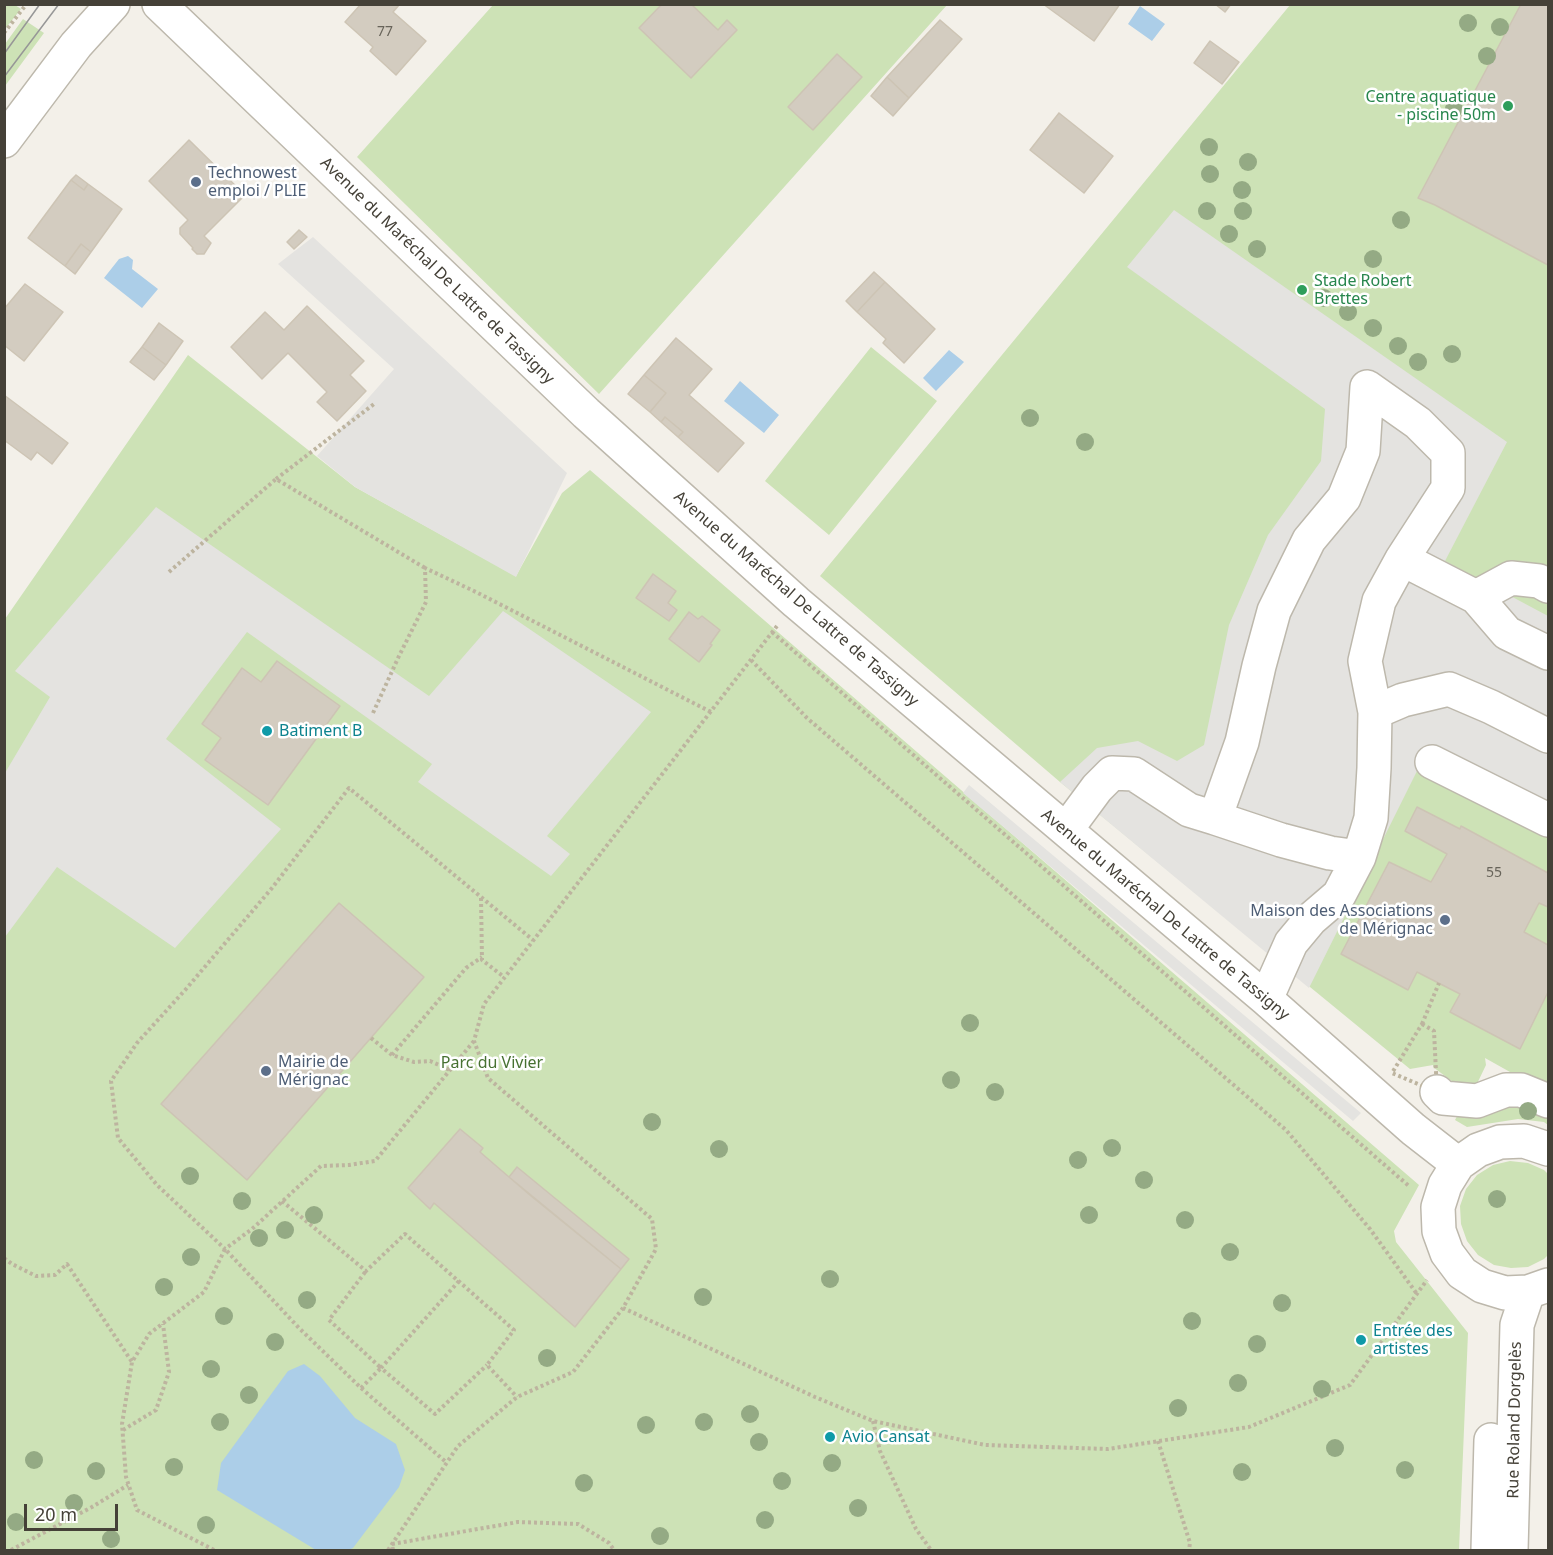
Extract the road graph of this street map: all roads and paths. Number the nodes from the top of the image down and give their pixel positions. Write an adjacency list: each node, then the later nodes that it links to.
1 (23, 4): 4 (path)
2 (113, 4): 5 (street)
3 (159, 4): 13 (street, Avenue du Maréchal De Lattre de Tassigny)
4 (4, 33)
5 (4, 141)
6 (374, 404): 7 (path)
7 (276, 479): 9 (path); 10 (path)
8 (1402, 559): 12 (street); 18 (street); 22 (street)
9 (425, 568): 17 (path); 19 (path)
10 (169, 572)
11 (1548, 586): 12 (street)
12 (1476, 597): 15 (street)
13 (796, 602): 14 (path); 24 (street, Avenue du Maréchal De Lattre de Tassigny)
14 (772, 632): 16 (path); 41 (path)
15 (1548, 653)
16 (751, 660): 17 (path); 49 (path)
17 (711, 712): 27 (path)
18 (1376, 712): 20 (street); 25 (street)
19 (373, 713)
20 (1548, 736)
21 (1432, 762): 23 (street)
22 (1215, 818): 24 (street); 25 (street)
23 (1548, 820)
24 (1066, 830): 31 (street, Avenue du Maréchal De Lattre de Tassigny)
25 (1359, 857): 31 (street)
26 (482, 897): 27 (path); 28 (path); 43 (path)
27 (533, 940): 29 (path)
28 (482, 957): 29 (path); 35 (path)
29 (504, 977): 34 (path)
30 (1439, 983): 32 (path)
31 (1266, 999): 40 (street, Avenue du Maréchal De Lattre de Tassigny)
32 (1422, 1024): 37 (path); 37 (path)
33 (371, 1038): 35 (path)
34 (474, 1041): 36 (path); 50 (path)
35 (392, 1055): 36 (path)
36 (450, 1070): 42 (path)
37 (1437, 1092): 38 (street)
38 (1548, 1101)
39 (1548, 1149): 40 (street)
40 (1458, 1164): 44 (street)
41 (1412, 1189)
42 (282, 1201): 43 (path); 46 (path)
43 (225, 1249): 51 (path); 55 (path)
44 (1447, 1253): 48 (street); 49 (path)
45 (4, 1258): 52 (path)
46 (366, 1271): 47 (path); 54 (path)
47 (459, 1281): 53 (path); 54 (path)
48 (1525, 1290): 70 (street, Rue Roland Dorgelès); 71 (street, Rue Roland Dorgelès)
49 (1417, 1294): 59 (path)
50 (622, 1308): 56 (path); 57 (path)
51 (163, 1323): 52 (path); 58 (path)
52 (132, 1362): 58 (path)
53 (487, 1365): 54 (path); 56 (path)
54 (381, 1368): 55 (path)
55 (360, 1388): 60 (path)
56 (517, 1396): 60 (path)
57 (873, 1421): 59 (path); 68 (path)
58 (123, 1430): 61 (path)
59 (1158, 1441): 69 (path)
60 (447, 1463): 62 (path)
61 (128, 1485): 63 (path); 64 (path)
62 (392, 1544): 65 (path); 66 (path); 67 (path)
63 (11, 1551)
64 (214, 1551)
65 (388, 1551)
66 (393, 1551)
67 (614, 1551)
68 (931, 1551)
69 (1189, 1551)
70 (1488, 1551)
71 (1512, 1551)

